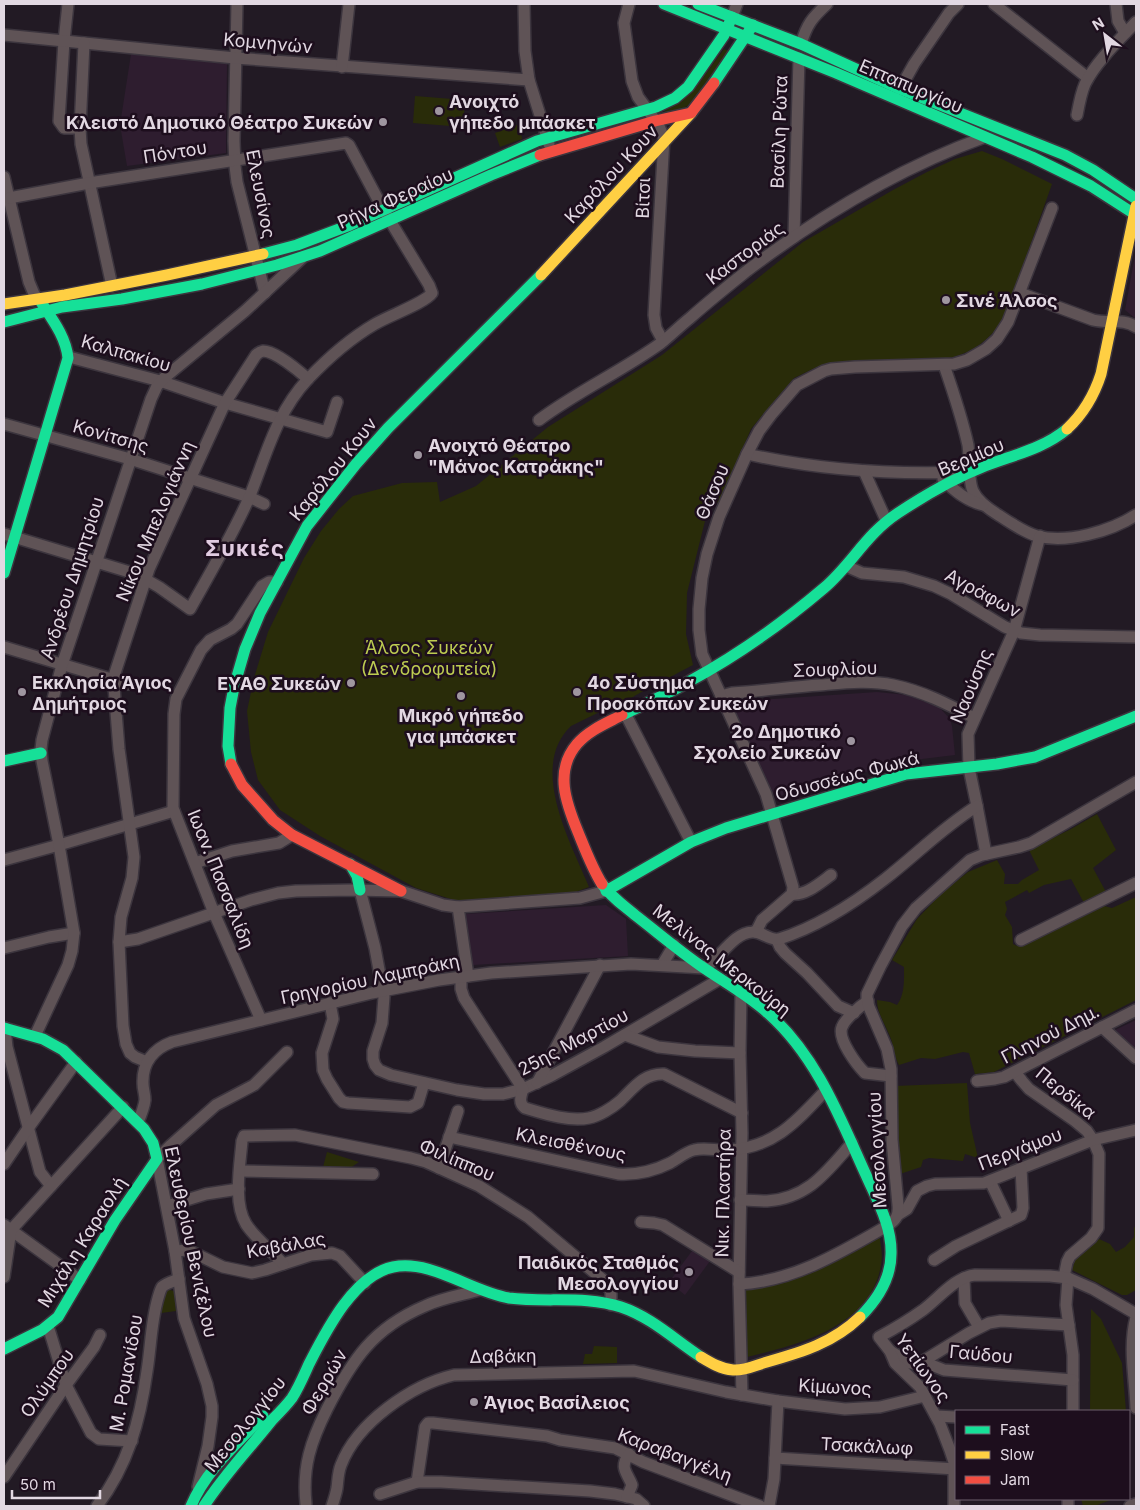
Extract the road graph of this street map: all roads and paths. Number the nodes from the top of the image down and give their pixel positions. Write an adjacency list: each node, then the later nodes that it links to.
1 (68, 4): 20 (street)
2 (237, 4): 23 (street, Ελευσίνος)
3 (349, 4): 25 (street)
4 (524, 4): 27 (street)
5 (629, 4): 29 (street, Βίτσι)
6 (664, 4): 16 (street, Επταπυργίου)
7 (698, 4): 13 (street, Επταπυργίου)
8 (737, 4): 13 (street)
9 (827, 4): 22 (street)
10 (994, 4): 26 (street)
11 (1116, 4): 17 (street)
12 (955, 5): 28 (street)
13 (732, 17): 15 (street, Επταπυργίου); 16 (street, Ρήγα Φεραίου)
14 (1136, 22): 17 (street)
15 (752, 25): 19 (street); 22 (street, Επταπυργίου)
16 (727, 29): 19 (street, Επταπυργίου); 29 (street, Ρήγα Φεραίου)
17 (1126, 33): 26 (street)
18 (4, 35): 20 (street, Κομνηνών)
19 (746, 37): 24 (street, Επταπυργίου); 30 (street)
20 (64, 41): 21 (street, Κομνηνών); 33 (street)
21 (84, 43): 23 (street, Κομνηνών); 33 (street)
22 (801, 44): 28 (street, Επταπυργίου)
23 (235, 58): 25 (street, Κομνηνών); 38 (street, Ελευσίνος)
24 (799, 58): 35 (street, Επταπυργίου); 47 (street, Βασίλη Ρώτα)
25 (342, 67): 27 (street, Κομνηνών)
26 (1088, 78): 31 (street)
27 (529, 80): 34 (street)
28 (900, 89): 42 (street, Επταπυργίου)
29 (646, 110): 32 (street, Βίτσι); 34 (street, Ρήγα Φεραίου)
30 (691, 113): 32 (street, Ρήγα Φεραίου); 36 (street, Καρόλου Κουν)
31 (1077, 115)
32 (655, 121): 36 (street, Βίτσι); 37 (street, Ρήγα Φεραίου)
33 (80, 128): 40 (street)
34 (547, 137): 37 (street); 44 (street, Ρήγα Φεραίου)
35 (985, 137): 45 (street, Επταπυργίου); 47 (street, Καστοριάς)
36 (664, 143): 60 (street, Βίτσι); 89 (street, Καρόλου Κουν)
37 (551, 150): 46 (street, Ρήγα Φεραίου)
38 (234, 160): 40 (street, Πόντου); 44 (street, Πόντου); 48 (street, Ελευσίνος)
39 (4, 177): 41 (street, Καλπακίου)
40 (89, 183): 41 (street, Πόντου); 51 (street)
41 (9, 198): 54 (street, Καλπακίου)
42 (1136, 199)
43 (1052, 208): 53 (street, Θάσου)
44 (383, 210): 46 (street); 48 (street, Ρήγα Φεραίου)
45 (1136, 212): 58 (street, Βερμίου)
46 (389, 221): 49 (street, Ρήγα Φεραίου); 63 (street)
47 (794, 237): 60 (street, Καστοριάς)
48 (255, 256): 50 (street, Ελευσίνος); 51 (street, Ρήγα Φεραίου)
49 (304, 256): 50 (street, Ρήγα Φεραίου); 52 (street, Ανδρέου Δημητρίου)
50 (259, 270): 52 (street); 56 (street, Ρήγα Φεραίου)
51 (112, 286): 54 (street, Ρήγα Φεραίου)
52 (265, 293): 64 (street, Ανδρέου Δημητρίου)
53 (1020, 293): 58 (street); 62 (street, Θάσου)
54 (38, 299): 55 (street, Ρήγα Φεραίου); 56 (street, Καλπακίου)
55 (4, 304)
56 (46, 310): 57 (street, Ρήγα Φεραίου); 61 (street, Καλπακίου)
57 (4, 322)
58 (1112, 322): 59 (street); 74 (street, Βερμίου)
59 (1136, 327)
60 (663, 341): 68 (street, Καστοριάς)
61 (68, 357): 64 (street, Καλπακίου); 70 (street)
62 (944, 364): 71 (street, Θάσου); 74 (street)
63 (308, 379): 66 (street, Νίκου Μπελογιάννη); 67 (street)
64 (160, 381): 66 (street, Καλπακίου); 72 (street, Ανδρέου Δημητρίου)
65 (337, 402): 67 (street, Καλπακίου)
66 (225, 403): 67 (street, Καλπακίου); 76 (street, Νίκου Μπελογιάννη)
67 (280, 419): 78 (street)
68 (539, 420)
69 (4, 424): 70 (street, Κονίτσης)
70 (46, 436): 72 (street, Κονίτσης); 83 (street)
71 (747, 454): 73 (street); 94 (street, Θάσου)
72 (130, 459): 76 (street, Κονίτσης); 85 (street, Ανδρέου Δημητρίου)
73 (864, 471): 75 (street); 82 (street)
74 (971, 472): 75 (street); 77 (street, Βερμίου); 80 (street)
75 (939, 473): 77 (street)
76 (190, 478): 78 (street, Κονίτσης); 88 (street, Νίκου Μπελογιάννη)
77 (948, 484): 80 (street); 82 (street, Βερμίου)
78 (249, 497): 79 (street, Κονίτσης); 88 (street)
79 (264, 504)
80 (985, 506): 84 (street)
81 (1136, 515): 84 (street)
82 (886, 520): 86 (street, Βερμίου)
83 (9, 536): 85 (street); 87 (street)
84 (1040, 536): 90 (street, Ναούσης)
85 (96, 562): 88 (street); 93 (street, Ανδρέου Δημητρίου)
86 (846, 566): 90 (street, Αγράφων); 94 (street, Βερμίου)
87 (4, 573)
88 (146, 579): 95 (street, Νίκου Μπελογιάννη)
89 (277, 582): 106 (street, Ιωαν. Πασσαλίδη); 109 (street, Καρόλου Κουν)
90 (1014, 631): 91 (street, Αγράφων); 100 (street, Ναούσης)
91 (1136, 637)
92 (4, 647): 93 (street)
93 (62, 665): 95 (street); 101 (street, Ανδρέου Δημητρίου)
94 (709, 670): 97 (street, Θάσου); 98 (street)
95 (114, 680): 96 (street); 108 (street, Νίκου Μπελογιάννη)
96 (128, 684)
97 (721, 696): 100 (street, Σουφλίου); 107 (street, Θάσου)
98 (625, 713): 110 (street); 119 (street)
99 (1136, 716): 103 (street, Οδυσσέως Φωκά)
100 (974, 718): 103 (street, Ναούσης)
101 (41, 753): 102 (street); 111 (street, Ανδρέου Δημητρίου)
102 (4, 761)
103 (969, 768): 105 (street, Ναούσης); 107 (street, Οδυσσέως Φωκά)
104 (1135, 786): 112 (street)
105 (977, 806): 112 (street, Ναούσης); 126 (street)
106 (174, 811): 108 (street); 114 (street, Ιωαν. Πασσαλίδη)
107 (773, 814): 110 (street, Οδυσσέως Φωκά); 121 (street, Θάσου)
108 (129, 824): 111 (street); 128 (street, Νίκου Μπελογιάννη)
109 (292, 836): 114 (street); 115 (street, Καρόλου Κουν)
110 (691, 842): 119 (street, Οδυσσέως Φωκά)
111 (59, 845): 113 (street); 125 (street, Ανδρέου Δημητρίου)
112 (986, 854): 138 (street)
113 (4, 860)
114 (195, 863): 123 (street, Ιωαν. Πασσαλίδη)
115 (350, 864): 118 (street); 120 (street, Καρόλου Κουν)
116 (831, 875): 121 (street)
117 (1136, 883): 127 (street)
118 (360, 890): 120 (street); 123 (street); 136 (street, 25ης Μαρτίου)
119 (606, 891): 122 (street); 129 (street, Μελίνας Μερκούρη)
120 (401, 892): 122 (street)
121 (792, 892): 124 (street)
122 (458, 907): 134 (street)
123 (214, 913): 128 (street); 142 (street, Ιωαν. Πασσαλίδη)
124 (756, 932): 126 (street); 133 (street)
125 (74, 933): 130 (street); 146 (street, Ανδρέου Δημητρίου)
126 (777, 940): 141 (street)
127 (1021, 940)
128 (119, 942): 152 (street, Νίκου Μπελογιάννη)
129 (674, 945): 132 (street); 133 (street, Μελίνας Μερκούρη)
130 (4, 948)
131 (600, 965): 132 (street, Γρηγορίου Λαμπράκη); 134 (street, Γρηγορίου Λαμπράκη); 157 (street)
132 (662, 965): 133 (street, Γρηγορίου Λαμπράκη)
133 (704, 968): 135 (street, Μελίνας Μερκούρη)
134 (464, 976): 136 (street, Γρηγορίου Λαμπράκη); 158 (street)
135 (720, 979): 137 (street, Μελίνας Μερκούρη); 145 (street, 25ης Μαρτίου)
136 (384, 990): 139 (street, Γρηγορίου Λαμπράκη); 156 (street, 25ης Μαρτίου)
137 (741, 993): 149 (street, Νικ. Πλαστήρα); 159 (street, Μελίνας Μερκούρη)
138 (868, 1001): 141 (street); 154 (street, Μεσολογγίου)
139 (330, 1003): 142 (street, Γρηγορίου Λαμπράκη); 156 (street)
140 (1136, 1010): 143 (street, Γληνού Δημ.)
141 (854, 1013): 154 (street)
142 (262, 1020): 152 (street, Γρηγορίου Λαμπράκη)
143 (1102, 1027): 150 (street); 153 (street, Γληνού Δημ.)
144 (4, 1028): 146 (street, Ελευθερίου Βενιζέλου); 147 (street)
145 (624, 1035): 149 (street); 157 (street, 25ης Μαρτίου)
146 (36, 1036): 151 (street, Ελευθερίου Βενιζέλου)
147 (5, 1050): 164 (street)
148 (287, 1052): 170 (street)
149 (740, 1053): 162 (street, Νικ. Πλαστήρα)
150 (1136, 1058)
151 (76, 1062): 160 (street, Ελευθερίου Βενιζέλου); 164 (street)
152 (146, 1062): 163 (street)
153 (1015, 1072): 155 (street, Γληνού Δημ.); 167 (street, Περδίκα)
154 (891, 1076): 181 (street, Μεσολογγίου)
155 (977, 1081)
156 (424, 1083): 158 (street, 25ης Μαρτίου)
157 (536, 1083): 158 (street, 25ης Μαρτίου)
158 (523, 1089): 162 (street)
159 (826, 1090): 168 (street, Μελίνας Μερκούρη); 169 (street, Κλεισθένους)
160 (123, 1108): 163 (street, Ελευθερίου Βενιζέλου); 177 (street)
161 (458, 1111): 166 (street)
162 (742, 1113): 169 (street, Νικ. Πλαστήρα)
163 (138, 1122): 170 (street, Ελευθερίου Βενιζέλου)
164 (29, 1127): 171 (street); 177 (street)
165 (1136, 1130): 167 (street, Περγάμου)
166 (449, 1137): 169 (street, Κλεισθένους); 172 (street)
167 (1093, 1140): 173 (street, Περγάμου); 192 (street, Περδίκα)
168 (852, 1142): 179 (street); 184 (street, Μελίνας Μερκούρη)
169 (741, 1148): 179 (street, Νικ. Πλαστήρα)
170 (157, 1159): 180 (street, Ελευθερίου Βενιζέλου); 194 (street, Μιχάλη Καραολή)
171 (4, 1164)
172 (439, 1168): 174 (street, Φιλίππου); 197 (street, Φιλίππου)
173 (1021, 1168): 176 (street, Περγάμου); 182 (street)
174 (240, 1171): 175 (street); 178 (street)
175 (373, 1174)
176 (990, 1181): 181 (street, Περγάμου); 182 (street)
177 (51, 1186): 185 (street)
178 (239, 1189): 180 (street); 188 (street)
179 (740, 1200): 190 (street, Νικ. Πλαστήρα)
180 (168, 1206): 186 (street, Ελευθερίου Βενιζέλου)
181 (899, 1214): 184 (street, Μεσολογγίου)
182 (1009, 1221): 187 (street)
183 (641, 1222): 190 (street)
184 (887, 1226): 190 (street); 207 (street, Μεσολογγίου)
185 (8, 1227): 189 (street); 194 (street)
186 (175, 1251): 188 (street, Καβάλας); 193 (street, Ελευθερίου Βενιζέλου)
187 (934, 1260)
188 (283, 1264): 195 (street, Καβάλας)
189 (4, 1277)
190 (739, 1278): 207 (street, Νικ. Πλαστήρα)
191 (964, 1278): 192 (street); 201 (street); 204 (street, Υετίωνος)
192 (1066, 1278): 198 (street); 199 (street, Περδίκα)
193 (179, 1279): 218 (street, Μ. Ρομανίδου); 221 (street, Ελευθερίου Βενιζέλου)
194 (80, 1280): 200 (street, Μιχάλη Καραολή)
195 (365, 1283): 196 (street, Μεσολογγίου); 205 (street, Μεσολογγίου)
196 (480, 1290): 197 (street, Μεσολογγίου); 229 (street, Φερρών)
197 (611, 1305): 207 (street, Μεσολογγίου)
198 (1136, 1315): 209 (street)
199 (1068, 1324): 201 (street); 208 (street, Περδίκα)
200 (48, 1326): 203 (street, Μιχάλη Καραολή); 210 (street)
201 (979, 1327): 206 (street)
202 (100, 1335): 210 (street, Ολύμπου)
203 (4, 1349)
204 (890, 1351): 206 (street, Γαύδου); 212 (street, Υετίωνος)
205 (310, 1363): 222 (street, Μεσολογγίου); 233 (street, Μεσολογγίου)
206 (920, 1363): 208 (street, Γαύδου)
207 (741, 1370): 211 (street, Νικ. Πλαστήρα)
208 (1074, 1380): 215 (street, Περδίκα)
209 (1136, 1382): 214 (street)
210 (66, 1385): 218 (street); 224 (street, Ολύμπου)
211 (742, 1395): 213 (street, Κίμωνος); 234 (street, Δαβάκη)
212 (925, 1396): 213 (street, Κίμωνος); 216 (street, Υετίωνος)
213 (778, 1401): 220 (street)
214 (1136, 1408)
215 (1074, 1410)
216 (936, 1416): 217 (street); 223 (street, Υετίωνος)
217 (955, 1417)
218 (132, 1441): 231 (street, Μ. Ρομανίδου)
219 (628, 1454): 225 (street, Καραβαγγέλη); 228 (street); 236 (street, Καραβαγγέλη)
220 (775, 1458): 223 (street, Τσακάλωφ); 237 (street)
221 (205, 1459): 222 (street); 226 (street, Ελευθερίου Βενιζέλου)
222 (215, 1469): 226 (street, Μεσολογγίου)
223 (955, 1469): 238 (street, Υετίωνος)
224 (4, 1476)
225 (417, 1482): 227 (street); 228 (street)
226 (197, 1491): 232 (street, Ελευθερίου Βενιζέλου)
227 (380, 1494)
228 (627, 1497): 235 (street)
229 (306, 1504)
230 (1136, 1504): 239 (street)
231 (97, 1506)
232 (191, 1506)
233 (206, 1506)
234 (332, 1506)
235 (644, 1506)
236 (760, 1506)
237 (769, 1506)
238 (954, 1506)
239 (1130, 1506)

